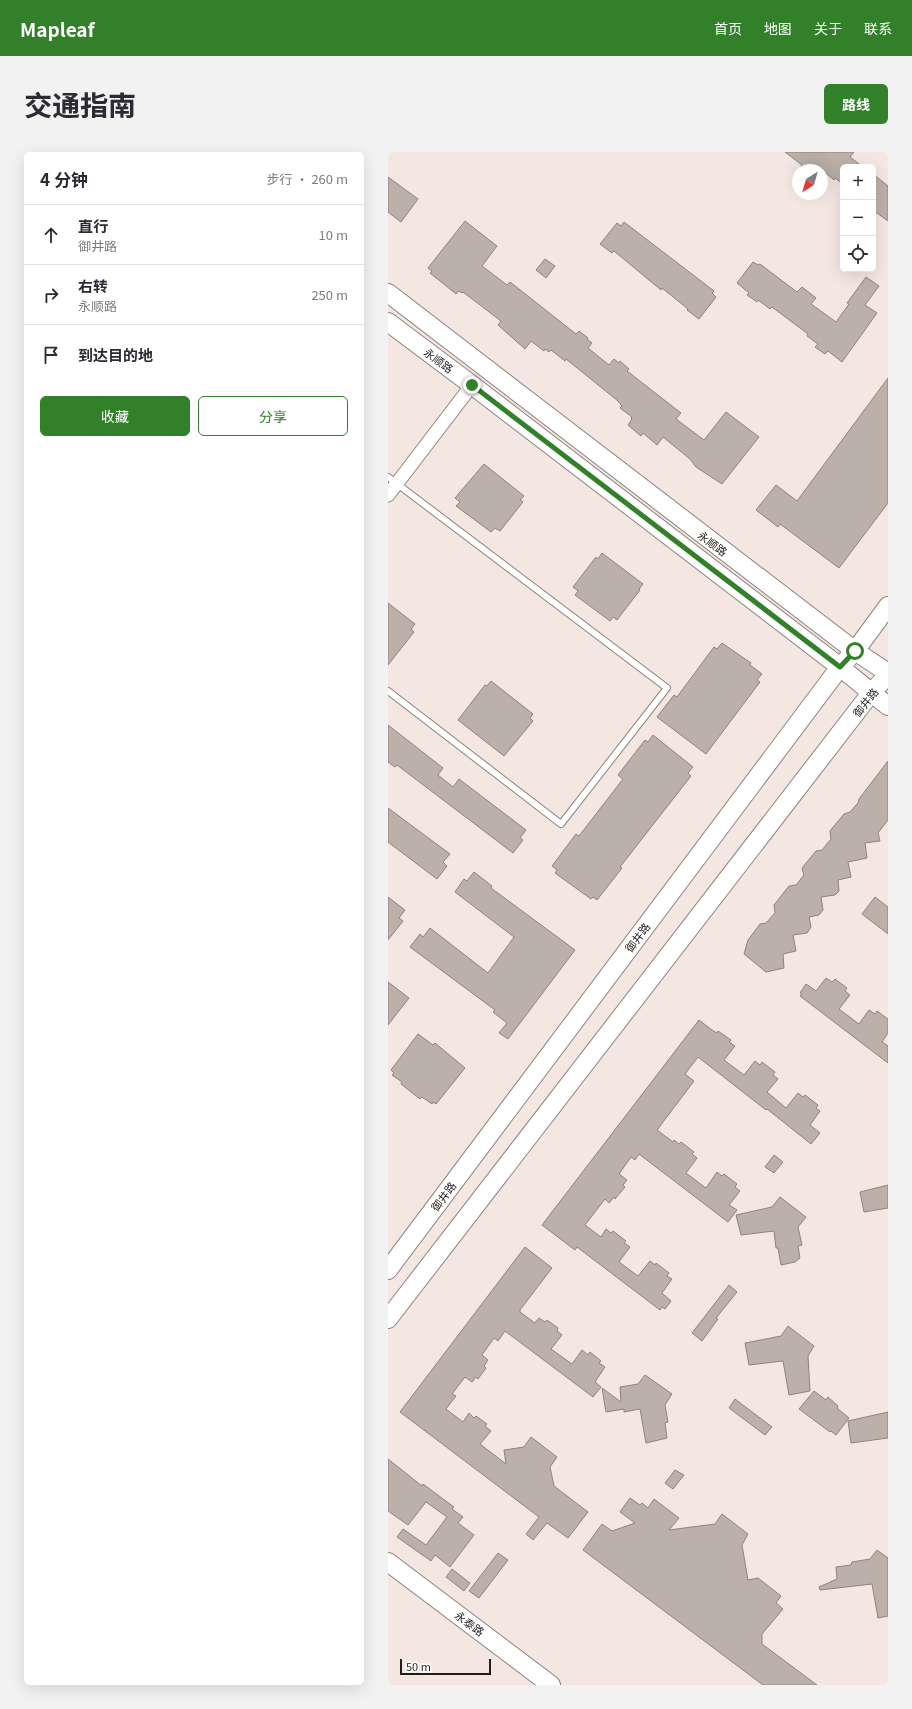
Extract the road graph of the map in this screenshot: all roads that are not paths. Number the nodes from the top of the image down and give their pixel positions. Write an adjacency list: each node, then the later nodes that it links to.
1 (388, 293): 7 (street, 永顺路)
2 (388, 322): 3 (street, 永顺路)
3 (472, 385): 4 (street); 8 (street, 永顺路)
4 (392, 480): 5 (street); 10 (lane)
5 (388, 495)
6 (888, 606): 7 (street, 御井路)
7 (855, 651): 8 (street, 御井路); 9 (street, 永顺路)
8 (840, 667): 11 (street, 永顺路); 13 (street, 御井路)
9 (888, 674): 11 (street, 御井路)
10 (388, 692)
11 (871, 693): 12 (street, 永顺路); 14 (street, 御井路)
12 (888, 706)
13 (388, 1270)
14 (388, 1319)
15 (388, 1562): 16 (street, 永泰路)
16 (551, 1685)

